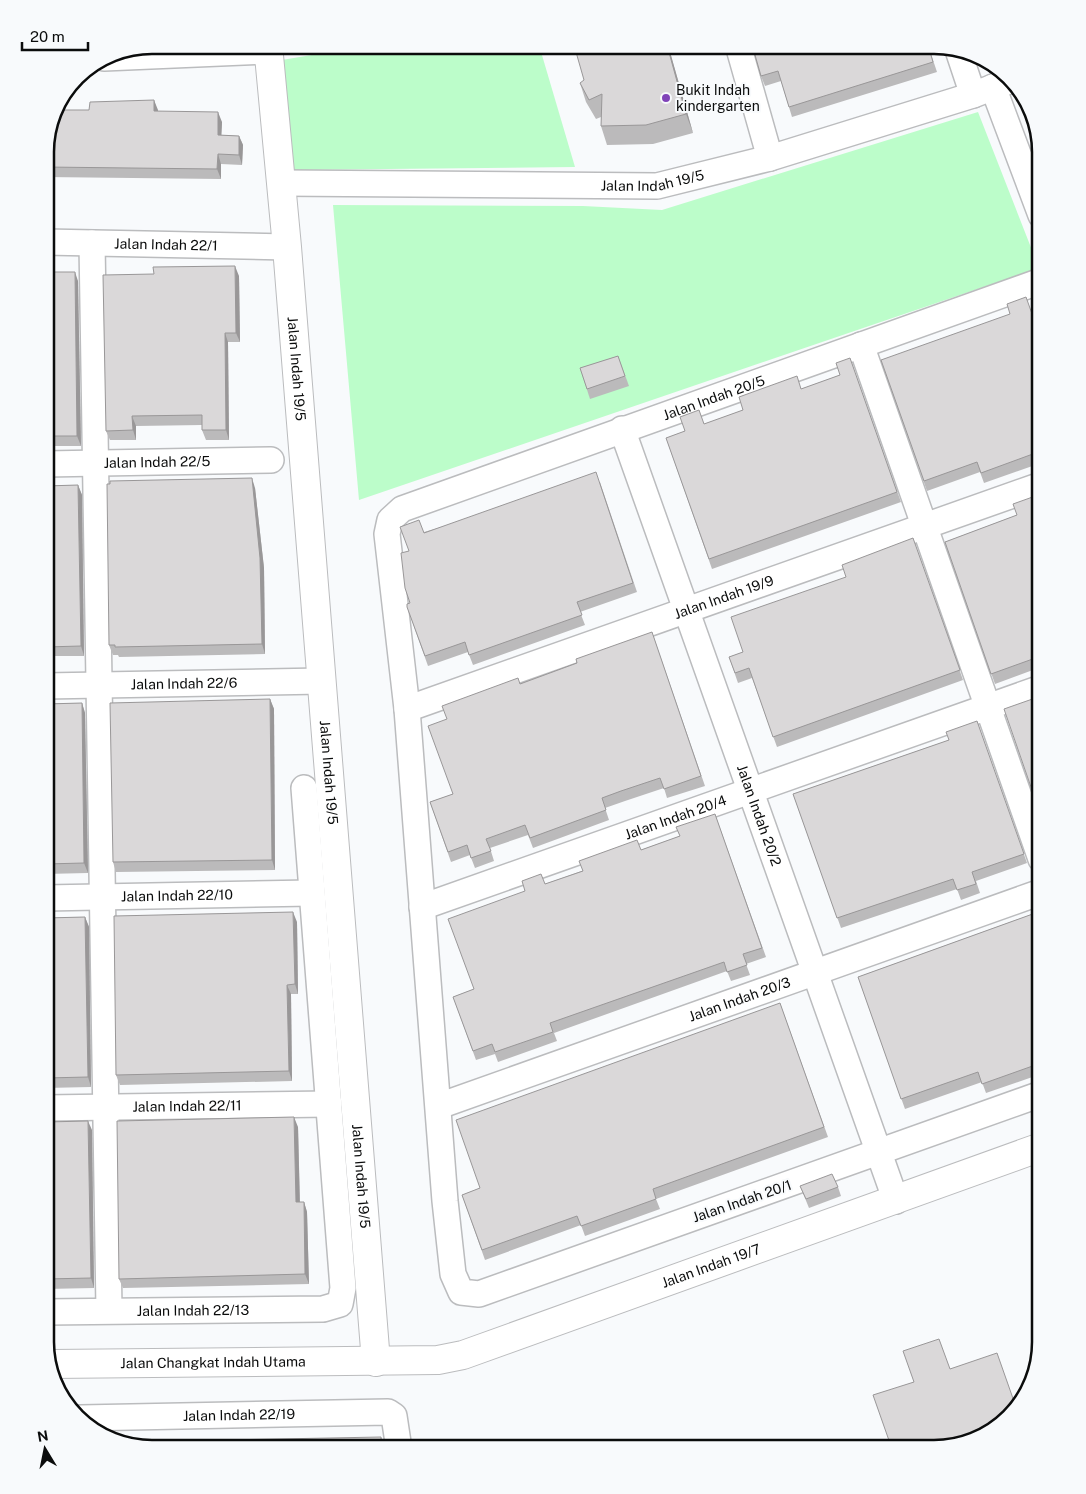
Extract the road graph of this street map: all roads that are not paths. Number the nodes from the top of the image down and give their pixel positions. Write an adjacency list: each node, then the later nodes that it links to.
1 (170, 54): 4 (street)
2 (270, 54): 8 (street, Jalan Indah 19/5)
3 (741, 54): 7 (street)
4 (130, 56)
5 (966, 59): 6 (street)
6 (992, 88): 7 (street, Jalan Indah 19/5); 9 (street)
7 (770, 158): 8 (street, Jalan Indah 19/5)
8 (282, 183): 12 (street, Jalan Indah 19/5)
9 (1032, 192)
10 (54, 242): 11 (street, Jalan Indah 22/1)
11 (92, 243): 12 (street, Jalan Indah 22/1); 17 (street)
12 (287, 247): 22 (street, Jalan Indah 19/5)
13 (1032, 283): 14 (street, Jalan Indah 20/5)
14 (861, 345): 15 (street, Jalan Indah 20/5); 20 (street)
15 (622, 429): 21 (street, Jalan Indah 20/2); 27 (street, Jalan Indah 20/5)
16 (270, 460): 17 (street, Jalan Indah 22/5)
17 (96, 462): 18 (street, Jalan Indah 22/5); 23 (street)
18 (54, 464)
19 (1032, 488): 20 (street, Jalan Indah 19/9)
20 (924, 526): 21 (street, Jalan Indah 19/9); 26 (street)
21 (687, 611): 27 (street, Jalan Indah 19/9); 29 (street, Jalan Indah 20/2)
22 (322, 680): 23 (street, Jalan Indah 22/6); 47 (street, Jalan Indah 19/5)
23 (100, 685): 24 (street, Jalan Indah 22/6); 33 (street)
24 (54, 686)
25 (1032, 691): 26 (street, Jalan Indah 20/4)
26 (986, 707): 29 (street, Jalan Indah 20/4); 30 (street)
27 (406, 709): 35 (street)
28 (304, 788): 31 (street)
29 (752, 791): 35 (street, Jalan Indah 20/4); 36 (street, Jalan Indah 20/2)
30 (1032, 832)
31 (311, 893): 33 (street, Jalan Indah 22/10); 38 (street)
32 (1032, 895): 36 (street, Jalan Indah 20/3)
33 (102, 897): 34 (street, Jalan Indah 22/10); 39 (street)
34 (54, 898)
35 (422, 907): 40 (street)
36 (814, 971): 40 (street, Jalan Indah 20/3); 43 (street, Jalan Indah 20/2)
37 (1032, 1097): 43 (street, Jalan Indah 20/1)
38 (329, 1104): 39 (street, Jalan Indah 22/11); 45 (street, Jalan Indah 22/13)
39 (106, 1106): 41 (street, Jalan Indah 22/11); 45 (street)
40 (439, 1106): 43 (street, Jalan Indah 20/1)
41 (54, 1108)
42 (1032, 1150): 44 (street, Jalan Indah 19/7)
43 (879, 1152): 44 (street, Jalan Indah 20/2)
44 (896, 1201): 47 (street, Jalan Indah 19/7)
45 (109, 1310): 46 (street, Jalan Indah 22/13)
46 (54, 1312)
47 (376, 1362): 48 (street, Jalan Changkat Indah Utama)
48 (56, 1364)
49 (98, 1424): 50 (street, Jalan Indah 22/19)
50 (110, 1428): 51 (street, Jalan Indah 22/19)
51 (398, 1440)

